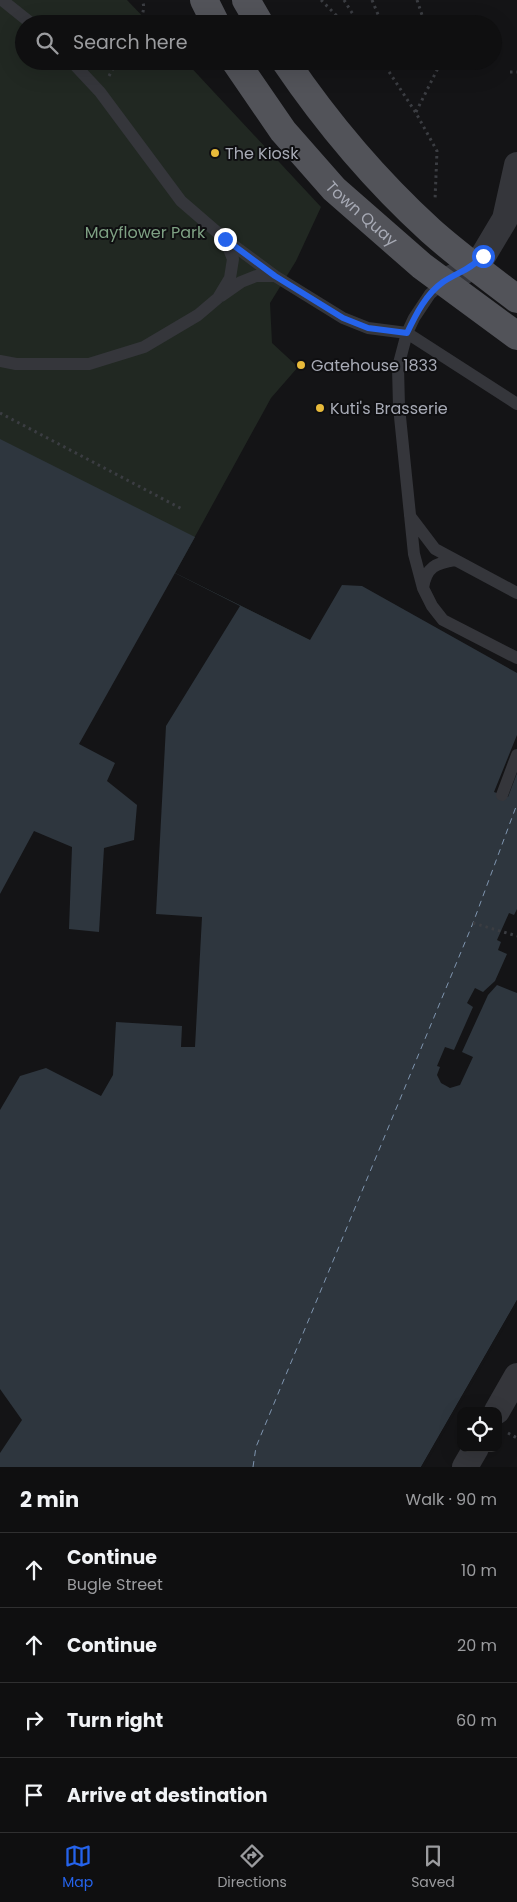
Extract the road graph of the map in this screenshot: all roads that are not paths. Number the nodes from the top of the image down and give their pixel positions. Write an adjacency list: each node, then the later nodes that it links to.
1 (2, 0): 4 (lane)
2 (204, 0): 5 (main road)
3 (246, 0): 6 (main road)
4 (21, 15)
5 (212, 15)
6 (255, 15)
7 (79, 70): 11 (lane)
8 (241, 70): 14 (main road, Town Quay)
9 (292, 70): 12 (main road)
10 (517, 166): 12 (street)
11 (225, 239): 13 (lane); 15 (lane)
12 (474, 266): 14 (street); 16 (main road)
13 (275, 276): 15 (lane); 17 (lane)
14 (444, 282): 17 (lane); 18 (main road, Town Quay)
15 (218, 298): 19 (lane)
16 (517, 299)
17 (407, 333): 20 (lane); 21 (lane)
18 (517, 336)
19 (0, 361)
20 (517, 404)
21 (410, 516): 22 (lane); 23 (lane)
22 (455, 560): 23 (lane); 24 (lane)
23 (423, 588): 25 (lane)
24 (517, 593)
25 (517, 658)
26 (517, 755): 27 (lane)
27 (502, 795)
28 (517, 1376): 29 (street)
29 (499, 1407)
30 (474, 1452): 31 (street)
31 (465, 1467)

